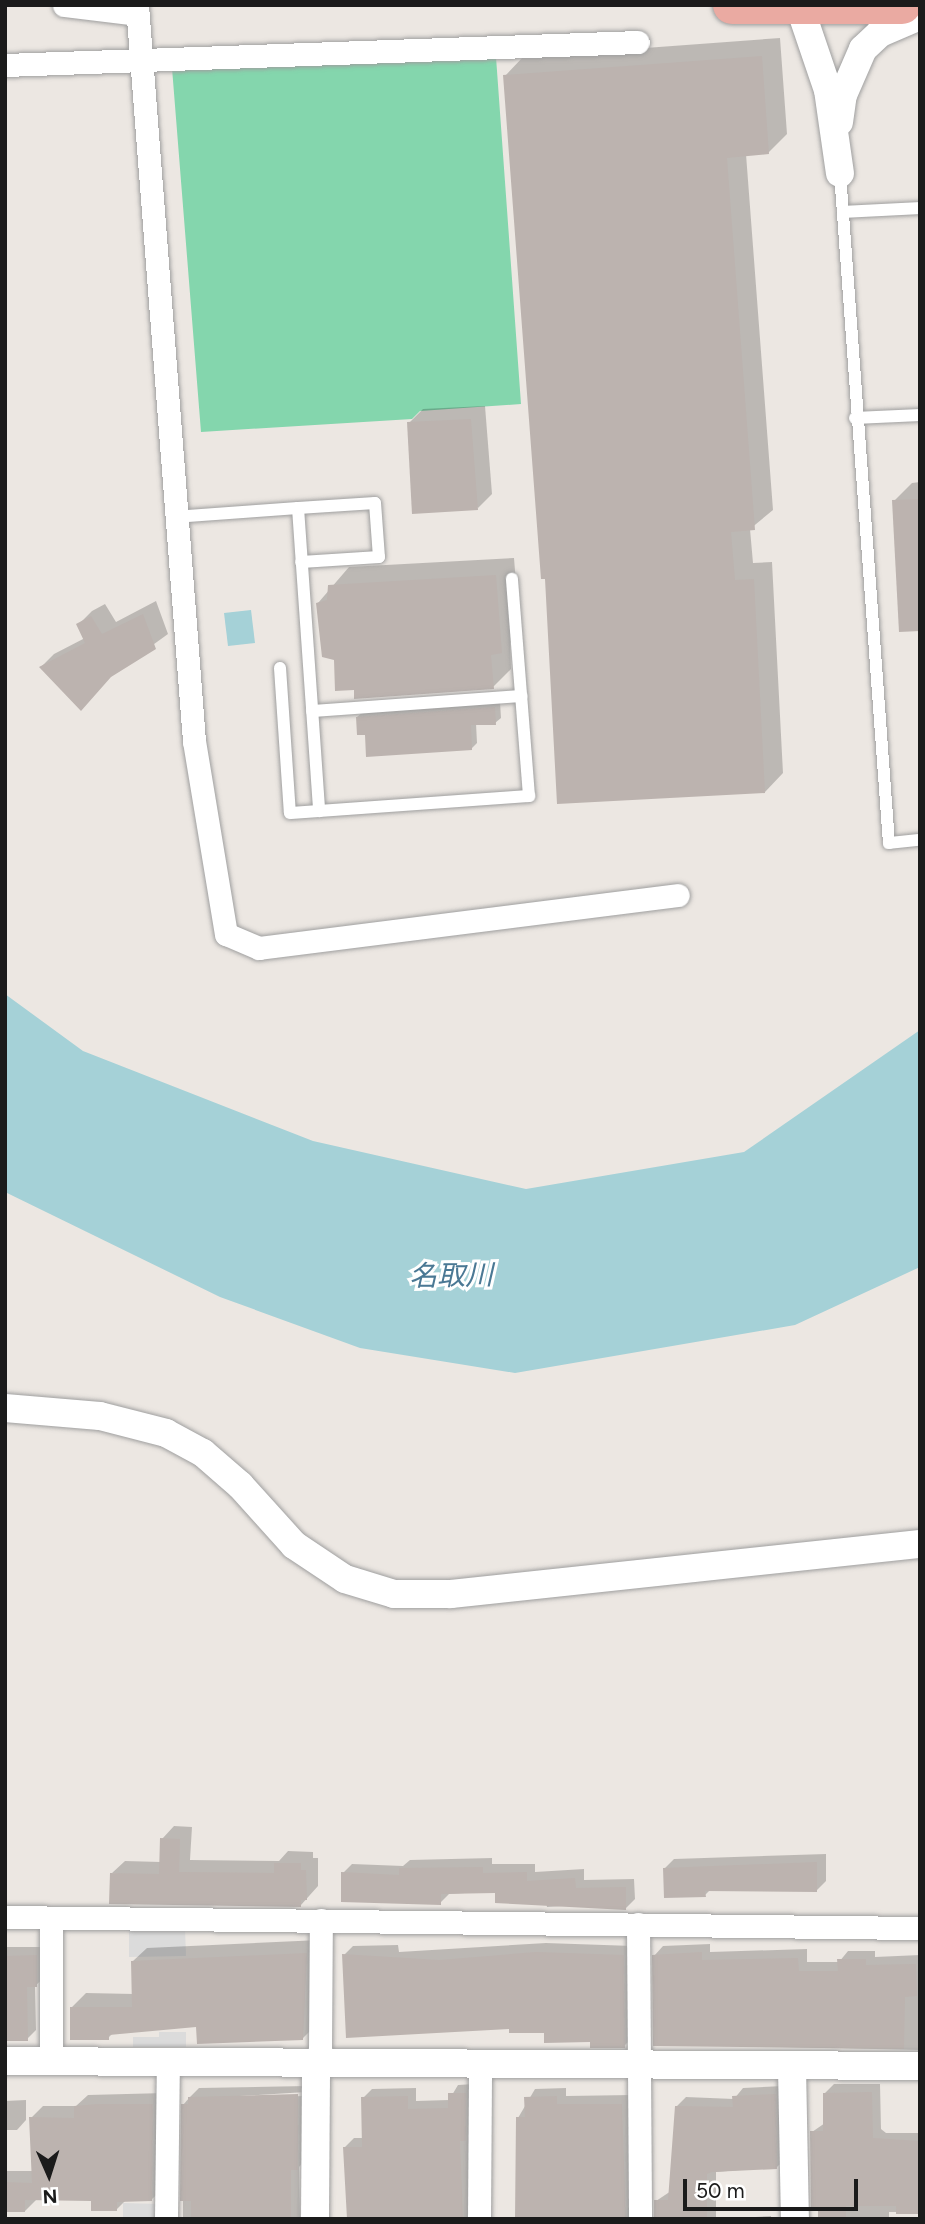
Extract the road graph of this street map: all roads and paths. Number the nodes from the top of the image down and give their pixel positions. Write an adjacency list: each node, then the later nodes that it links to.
1 (64, 5): 5 (street)
2 (732, 5): 4 (highway)
3 (902, 5): 4 (highway)
4 (799, 6): 10 (street)
5 (137, 10): 8 (street)
6 (920, 16): 10 (street)
7 (638, 42): 8 (street)
8 (139, 61): 9 (street); 17 (street)
9 (5, 65)
10 (837, 134): 11 (street)
11 (840, 173): 13 (lane)
12 (920, 208): 13 (lane)
13 (843, 212): 15 (lane)
14 (920, 415): 15 (lane)
15 (855, 418): 24 (lane)
16 (298, 508): 17 (lane); 18 (lane); 18 (lane)
17 (174, 517): 25 (street)
18 (301, 562): 22 (lane)
19 (512, 579): 21 (lane)
20 (280, 668): 23 (lane)
21 (521, 696): 22 (lane); 23 (lane)
22 (312, 711): 23 (lane)
23 (319, 811)
24 (920, 840)
25 (678, 895)
26 (5, 1408): 27 (street)
27 (920, 1544)
28 (5, 1917): 29 (street)
29 (51, 1918): 30 (street); 34 (street)
30 (321, 1920): 31 (street); 36 (street)
31 (638, 1924): 32 (street); 38 (street)
32 (920, 1928)
33 (5, 2061): 34 (street)
34 (51, 2062): 35 (street)
35 (168, 2062): 36 (street); 41 (street)
36 (316, 2063): 37 (street); 42 (street)
37 (480, 2065): 38 (street); 43 (street)
38 (639, 2066): 40 (street); 44 (street)
39 (920, 2066): 40 (street)
40 (792, 2067): 45 (street)
41 (166, 2219)
42 (315, 2219)
43 (479, 2219)
44 (640, 2219)
45 (795, 2219)

